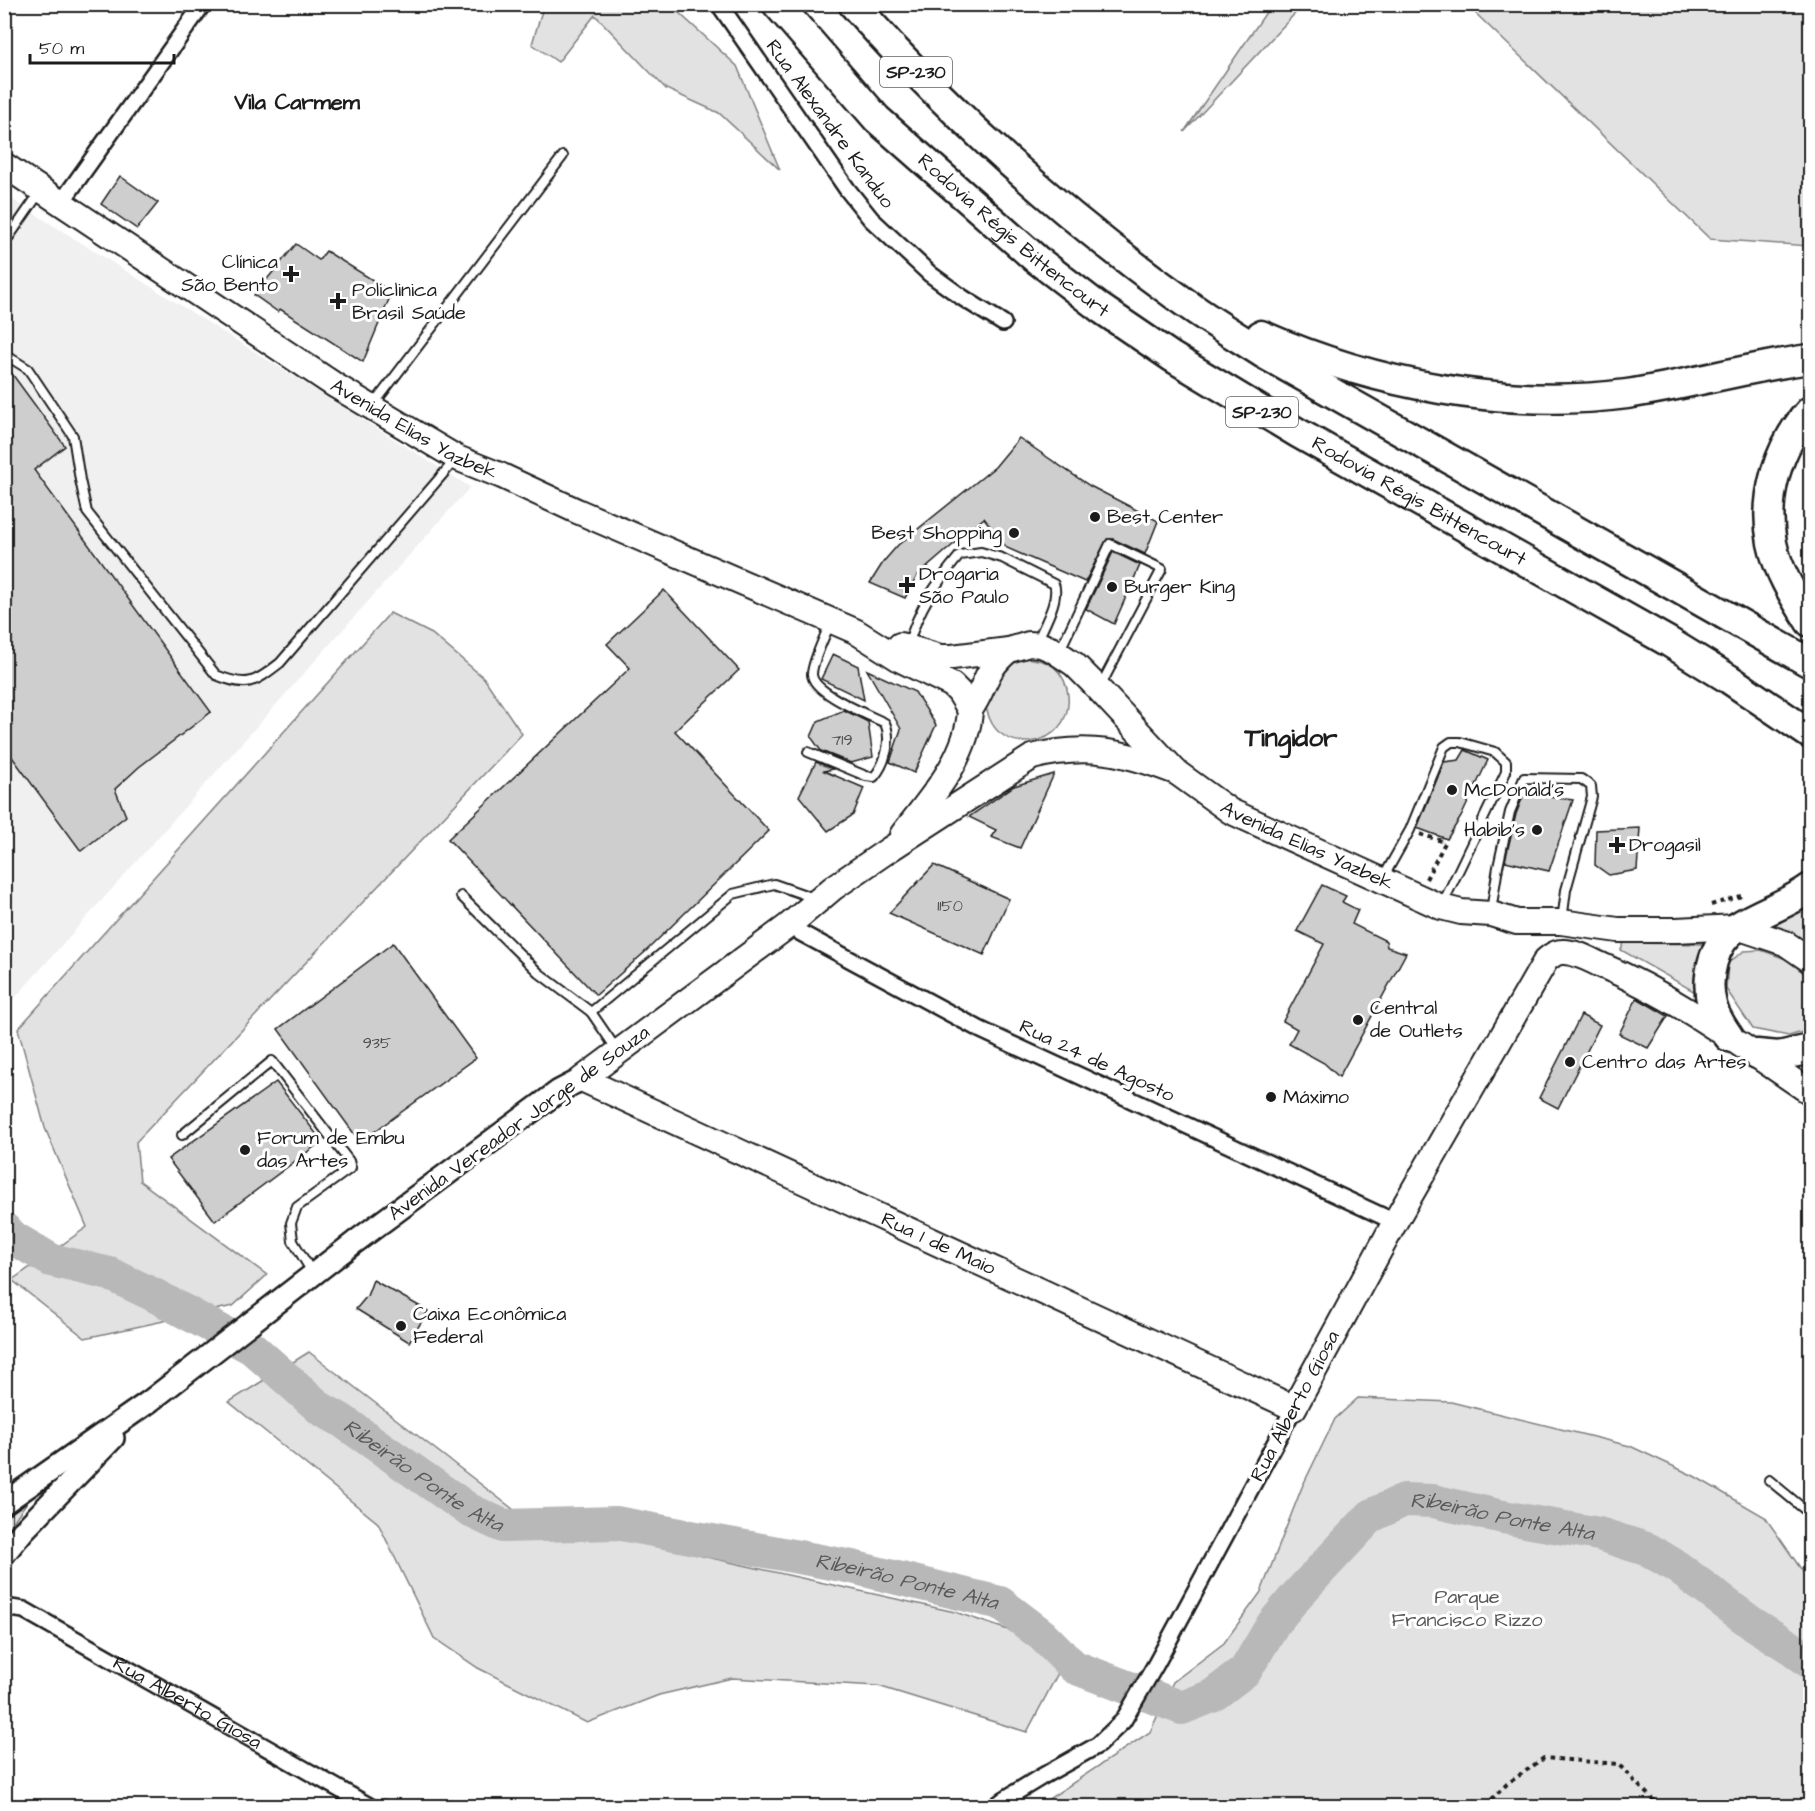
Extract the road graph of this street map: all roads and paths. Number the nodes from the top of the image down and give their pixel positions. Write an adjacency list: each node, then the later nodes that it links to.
1 (203, 4): 8 (street)
2 (719, 4): 11 (street, Rua Alexandre Kanduo)
3 (777, 4): 27 (highway, Rodovia Régis Bittencourt / SP-230)
4 (853, 4): 10 (highway, SP-230)
5 (563, 156): 14 (lane)
6 (4, 165): 7 (main road, Avenida Elias Yazbek)
7 (41, 190): 8 (main road, Avenida Elias Yazbek); 9 (lane)
8 (62, 203): 14 (main road, Avenida Elias Yazbek)
9 (4, 244)
10 (1181, 300): 12 (highway); 24 (highway, SP-230)
11 (1003, 322)
12 (1810, 359)
13 (4, 360): 16 (lane)
14 (371, 407): 16 (main road, Avenida Elias Yazbek)
15 (1810, 411): 18 (highway)
16 (457, 458): 17 (main road, Avenida Elias Yazbek)
17 (831, 620): 19 (main road, Avenida Elias Yazbek); 28 (lane)
18 (1810, 622)
19 (855, 631): 21 (main road, Avenida Elias Yazbek); 26 (main road, Avenida Elias Yazbek)
20 (1035, 645): 21 (lane); 22 (main road, Avenida Elias Yazbek); 23 (main road, Avenida Elias Yazbek)
21 (907, 647): 22 (main road, Avenida Elias Yazbek)
22 (1009, 650): 26 (main road, Avenida Vereador Jorge de Souza)
23 (1058, 653): 25 (main road, Avenida Elias Yazbek); 25 (lane)
24 (1810, 663)
25 (1099, 689): 29 (main road, Avenida Elias Yazbek)
26 (970, 710): 31 (main road, Avenida Vereador Jorge de Souza)
27 (1810, 734)
28 (808, 752)
29 (1176, 772): 31 (main road, Avenida Vereador Jorge de Souza); 32 (main road, Avenida Elias Yazbek)
30 (1410, 830): 32 (lane); 36 (path); 39 (lane)
31 (890, 849): 37 (main road, Avenida Vereador Jorge de Souza)
32 (1382, 880): 36 (main road, Avenida Elias Yazbek)
33 (1810, 888): 44 (highway)
34 (1746, 894): 38 (path)
35 (461, 896): 47 (lane)
36 (1417, 896): 39 (main road, Avenida Elias Yazbek)
37 (819, 899): 43 (main road, Avenida Vereador Jorge de Souza); 47 (lane)
38 (1704, 906)
39 (1441, 907): 40 (main road, Avenida Elias Yazbek)
40 (1491, 914): 41 (main road, Avenida Elias Yazbek); 42 (lane)
41 (1516, 922): 42 (main road, Avenida Elias Yazbek); 45 (main road)
42 (1561, 922): 44 (main road, Avenida Elias Yazbek)
43 (788, 926): 50 (main road, Avenida Vereador Jorge de Souza); 56 (street, Rua 24 de Agosto)
44 (1737, 927): 46 (main road, Avenida Elias Yazbek); 48 (highway)
45 (1546, 960): 48 (main road); 56 (main road, Rua Alberto Giosa)
46 (1810, 960)
47 (591, 1012): 50 (lane)
48 (1729, 1037): 51 (main road)
49 (1810, 1049): 51 (highway)
50 (618, 1052): 52 (main road, Avenida Vereador Jorge de Souza); 54 (main road)
51 (1757, 1054): 53 (main road)
52 (582, 1079): 54 (main road, Rua 1 de Maio); 57 (main road, Avenida Vereador Jorge de Souza)
53 (1810, 1092)
54 (627, 1100): 59 (main road, Rua 1 de Maio)
55 (182, 1135): 57 (lane)
56 (1395, 1222): 59 (main road, Rua Alberto Giosa)
57 (314, 1275): 58 (main road, Avenida Vereador Jorge de Souza)
58 (150, 1401): 61 (main road, Avenida Vereador Jorge de Souza); 63 (main road, Avenida Vereador Jorge de Souza)
59 (1294, 1408): 67 (street, Rua Alberto Giosa)
60 (1768, 1480): 62 (lane)
61 (4, 1503)
62 (1810, 1514)
63 (4, 1554)
64 (4, 1607): 66 (street, Rua Alberto Giosa)
65 (1249, 1805): 68 (lane)
66 (369, 1806)
67 (996, 1806)
68 (1234, 1806)
69 (1485, 1806): 70 (path)
70 (1659, 1806)

